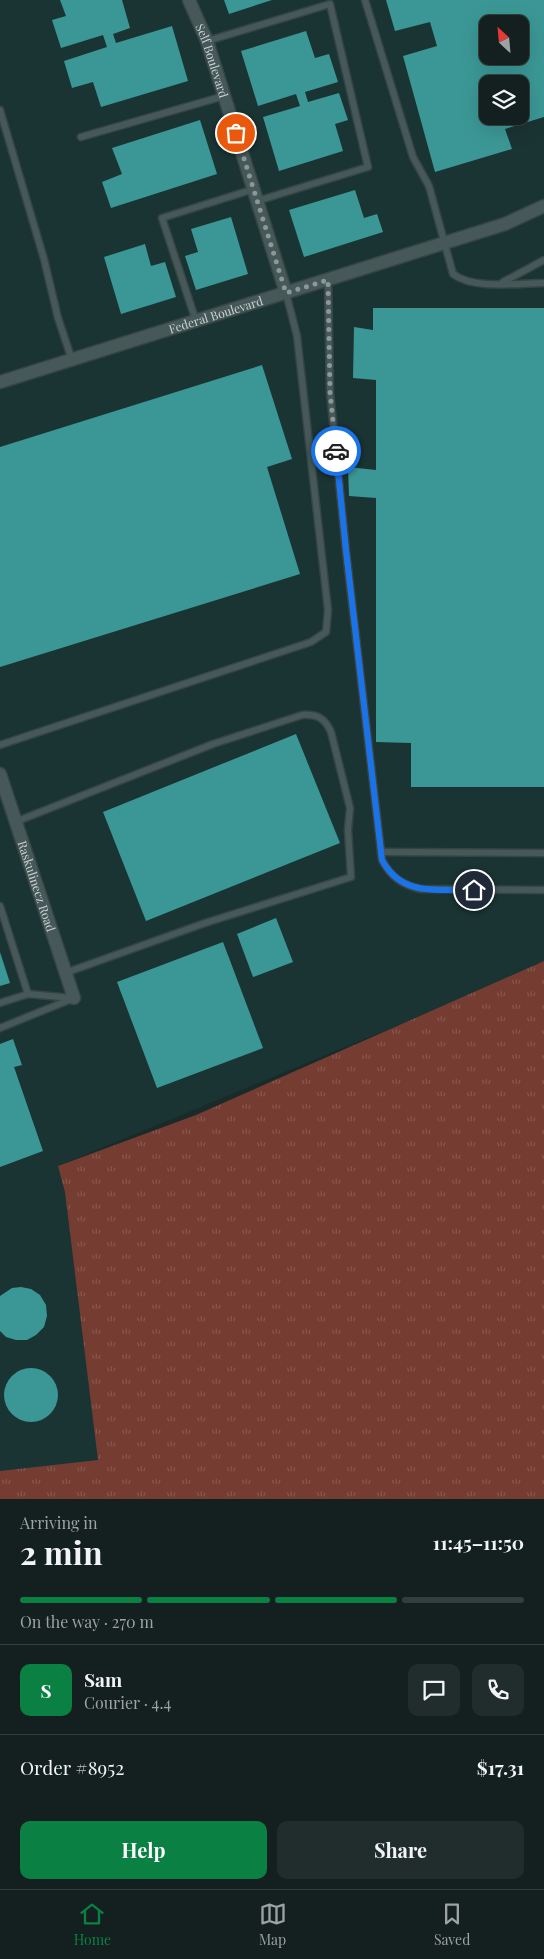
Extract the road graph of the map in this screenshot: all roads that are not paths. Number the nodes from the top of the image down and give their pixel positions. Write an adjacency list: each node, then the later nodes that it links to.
1 (189, 0): 4 (street, Self Boulevard)
2 (365, 0): 10 (lane)
3 (330, 2): 4 (lane); 8 (lane)
4 (206, 40): 5 (street, Self Boulevard)
5 (224, 96): 7 (lane); 8 (street, Self Boulevard)
6 (0, 110): 17 (lane)
7 (81, 137)
8 (255, 195): 15 (street, Self Boulevard); 16 (lane)
9 (544, 206): 10 (street, Federal Boulevard)
10 (444, 244): 12 (street, Federal Boulevard); 13 (lane)
11 (544, 260): 13 (lane)
12 (328, 280): 15 (street, Federal Boulevard); 22 (lane)
13 (502, 283): 14 (lane)
14 (544, 283)
15 (286, 293): 16 (street, Federal Boulevard); 19 (lane)
16 (196, 321): 17 (street, Federal Boulevard)
17 (72, 360): 18 (street, Federal Boulevard)
18 (0, 382)
19 (0, 745)
20 (0, 774): 21 (street, Raskulinecz Road)
21 (15, 822): 26 (street, Raskulinecz Road); 26 (lane)
22 (381, 852): 23 (lane); 24 (lane)
23 (544, 853)
24 (544, 890)
25 (0, 906): 27 (lane)
26 (65, 973): 28 (street, Raskulinecz Road)
27 (28, 994): 28 (lane); 29 (lane)
28 (74, 998): 30 (lane)
29 (0, 1003)
30 (0, 1028)

